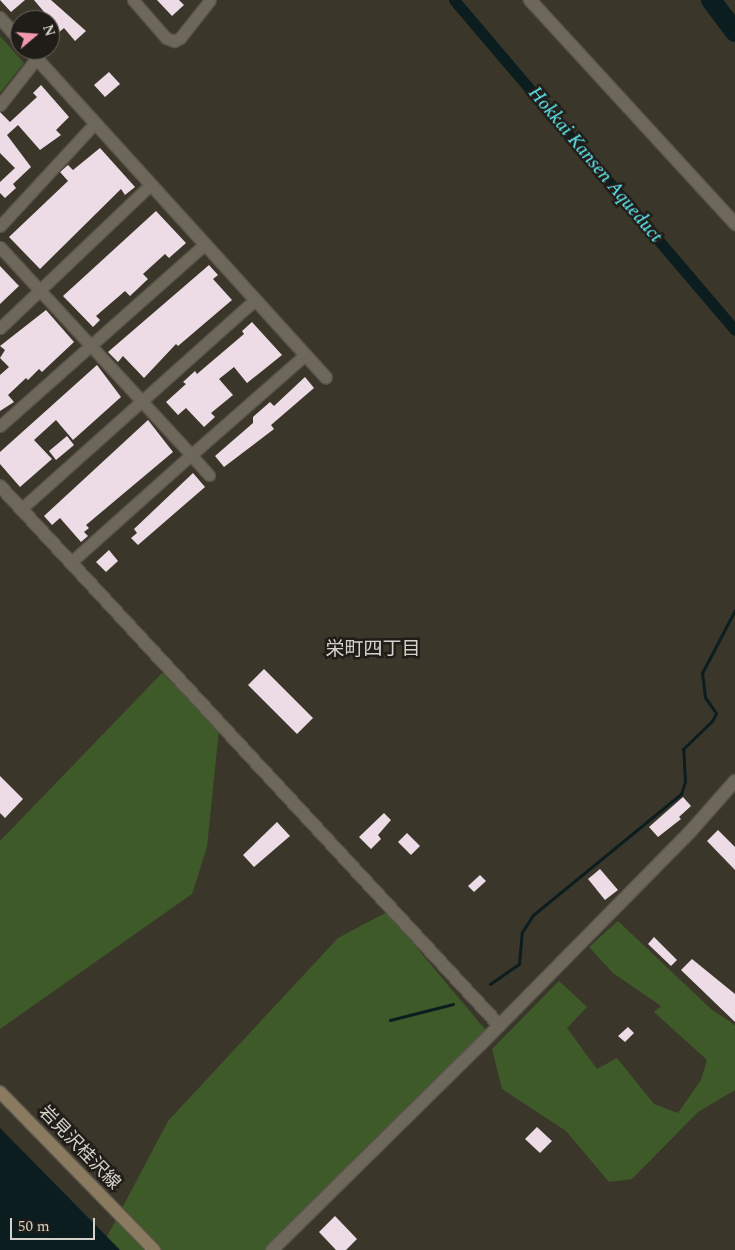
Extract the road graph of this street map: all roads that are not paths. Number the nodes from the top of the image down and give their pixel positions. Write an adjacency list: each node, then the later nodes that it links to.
1 (133, 0): 2 (street)
2 (210, 0)
3 (530, 0): 11 (street)
4 (0, 18): 5 (street)
5 (10, 29)
6 (28, 60): 8 (street)
7 (37, 60): 9 (street)
8 (0, 106)
9 (95, 123): 10 (street); 12 (street)
10 (150, 185): 13 (street); 15 (street)
11 (735, 224)
12 (0, 226)
13 (205, 244): 16 (street); 18 (street)
14 (0, 247): 15 (street)
15 (40, 290): 17 (street); 18 (street)
16 (255, 300): 19 (street); 21 (street)
17 (0, 328)
18 (89, 344): 21 (street); 22 (street)
19 (305, 355): 20 (street); 23 (street)
20 (326, 378)
21 (142, 401): 23 (street); 26 (street)
22 (0, 426)
23 (191, 455): 24 (street); 27 (street)
24 (209, 475)
25 (0, 486): 26 (street)
26 (21, 509): 27 (street)
27 (70, 563): 29 (street)
28 (735, 781): 29 (street)
29 (499, 1025): 32 (street)
30 (0, 1092): 31 (main road, 岩見沢桂沢線)
31 (154, 1250)
32 (272, 1250)

